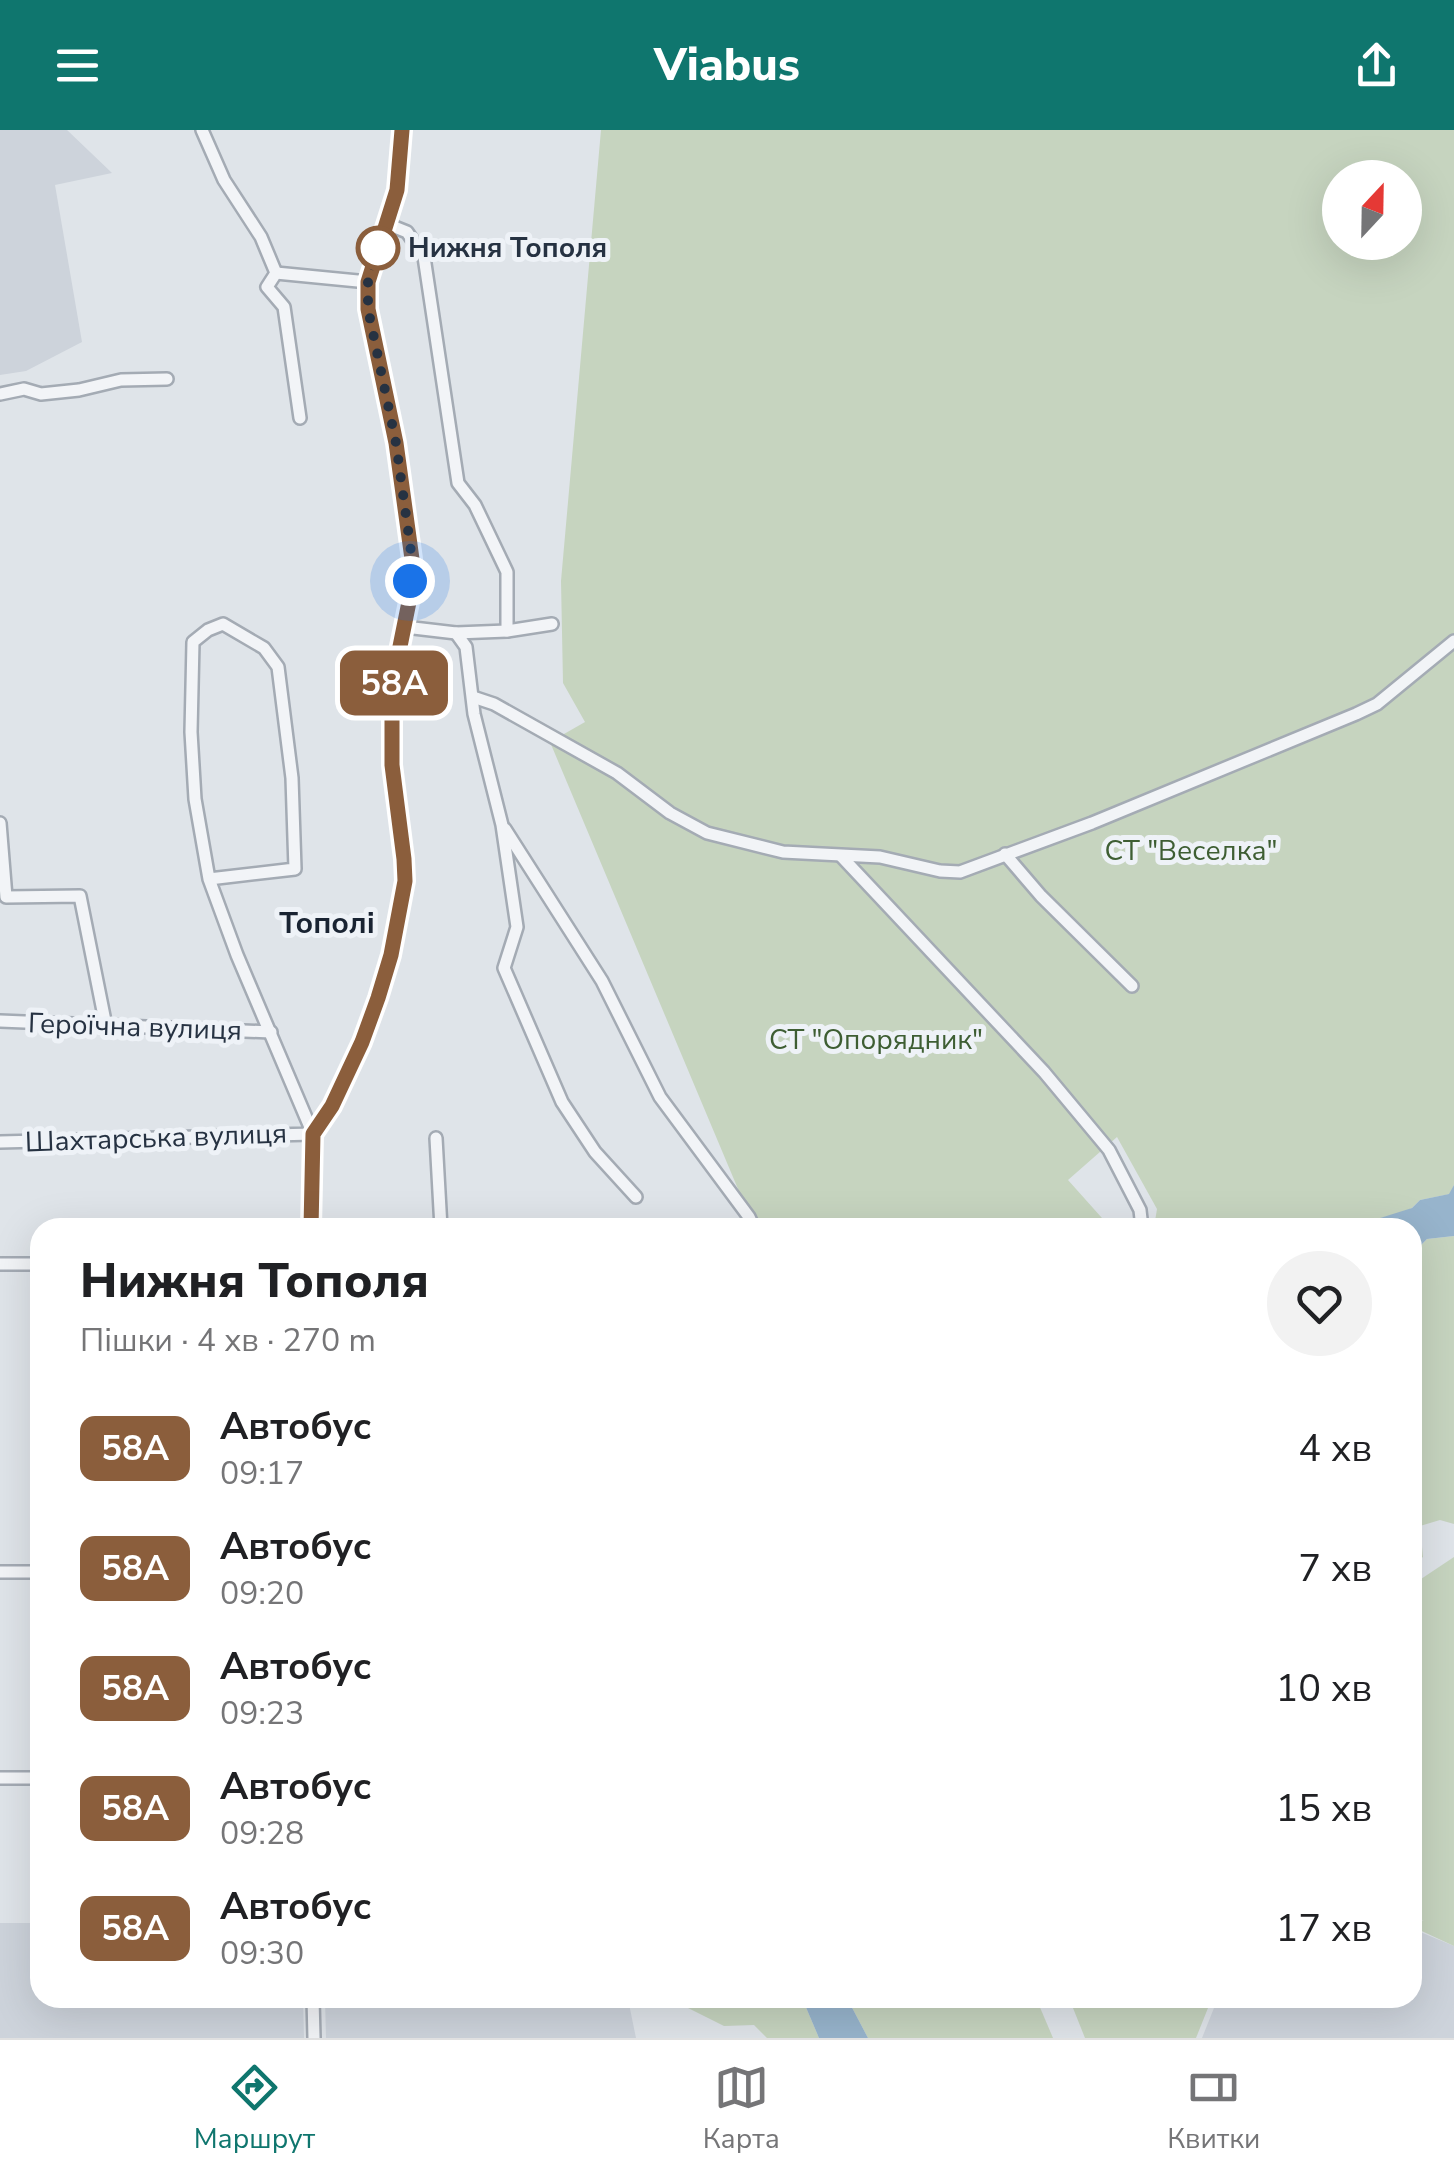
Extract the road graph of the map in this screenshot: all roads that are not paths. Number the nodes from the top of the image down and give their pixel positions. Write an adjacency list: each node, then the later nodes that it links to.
1 (202, 130): 4 (street)
2 (402, 130): 3 (street)
3 (387, 224): 5 (street); 11 (street)
4 (276, 273): 5 (street); 8 (street)
5 (368, 282): 10 (street)
6 (168, 380): 7 (street)
7 (0, 394)
8 (300, 418)
9 (552, 624): 11 (street)
10 (405, 627): 12 (street); 24 (street)
11 (507, 631): 12 (street)
12 (456, 633): 14 (street)
13 (1454, 641): 17 (street)
14 (472, 697): 16 (street); 18 (street)
15 (0, 824): 22 (street)
16 (502, 824): 27 (street); 30 (street)
17 (1004, 854): 18 (street); 20 (street)
18 (841, 856): 31 (street)
19 (209, 879): 19 (street); 23 (street)
20 (1132, 986)
21 (0, 1021): 22 (street, Героїчна вулиця)
22 (106, 1026): 23 (street, Героїчна вулиця)
23 (271, 1032): 24 (street)
24 (313, 1134): 26 (street, Шахтарська вулиця); 28 (street)
25 (436, 1138): 29 (street)
26 (0, 1142)
27 (636, 1197)
28 (311, 1218)
29 (440, 1218)
30 (749, 1218)
31 (1141, 1218)
32 (0, 1264): 33 (street)
33 (30, 1264)
34 (0, 1572): 35 (street)
35 (30, 1572)
36 (0, 1778): 37 (street)
37 (30, 1778)
38 (313, 2008): 39 (street)
39 (314, 2038)

